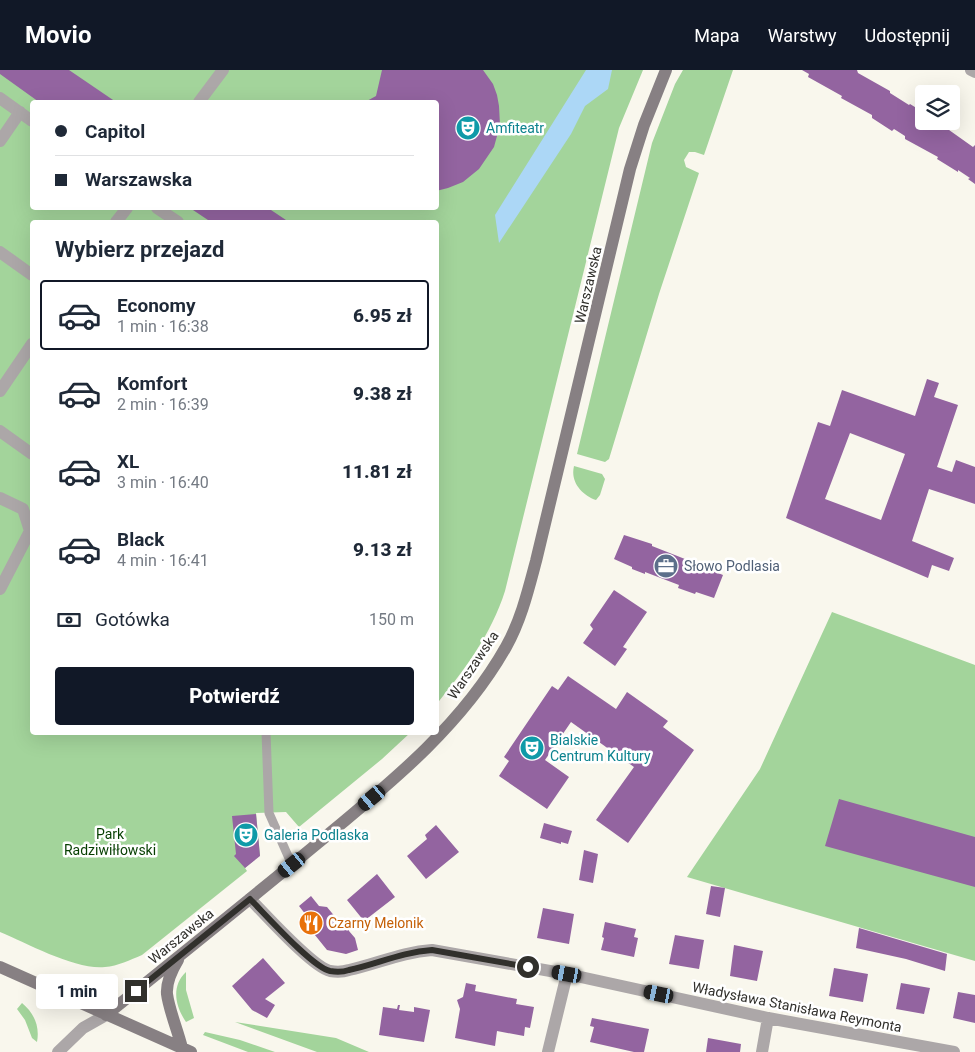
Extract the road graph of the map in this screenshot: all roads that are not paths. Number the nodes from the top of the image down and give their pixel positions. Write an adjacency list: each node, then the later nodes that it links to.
1 (223, 70): 6 (street)
2 (666, 70): 24 (street, Warszawska)
3 (971, 70): 4 (street)
4 (975, 72)
5 (0, 98): 7 (street)
6 (200, 100)
7 (20, 112): 8 (street); 9 (street)
8 (30, 120)
9 (0, 141)
10 (160, 210): 11 (street)
11 (175, 220)
12 (0, 252): 13 (street)
13 (30, 274)
14 (30, 347): 15 (street)
15 (0, 391)
16 (0, 431): 17 (street)
17 (30, 453)
18 (0, 498): 19 (street)
19 (30, 528)
20 (30, 532): 21 (street)
21 (5, 566): 22 (street)
22 (0, 589)
23 (266, 735): 26 (lane)
24 (439, 735)
25 (439, 735): 26 (street, Warszawska)
26 (292, 865): 27 (street, Warszawska)
27 (250, 899): 28 (street, Warszawska); 30 (street, Władysława Stanisława Reymonta)
28 (180, 956): 31 (street, Warszawska); 33 (street)
29 (0, 968): 31 (street)
30 (567, 974): 32 (street, Władysława Stanisława Reymonta); 35 (street)
31 (106, 1015): 33 (street); 34 (street, Warszawska)
32 (768, 1018): 36 (street); 37 (street, Władysława Stanisława Reymonta)
33 (186, 1050)
34 (58, 1052)
35 (548, 1052)
36 (762, 1052)
37 (954, 1052)

